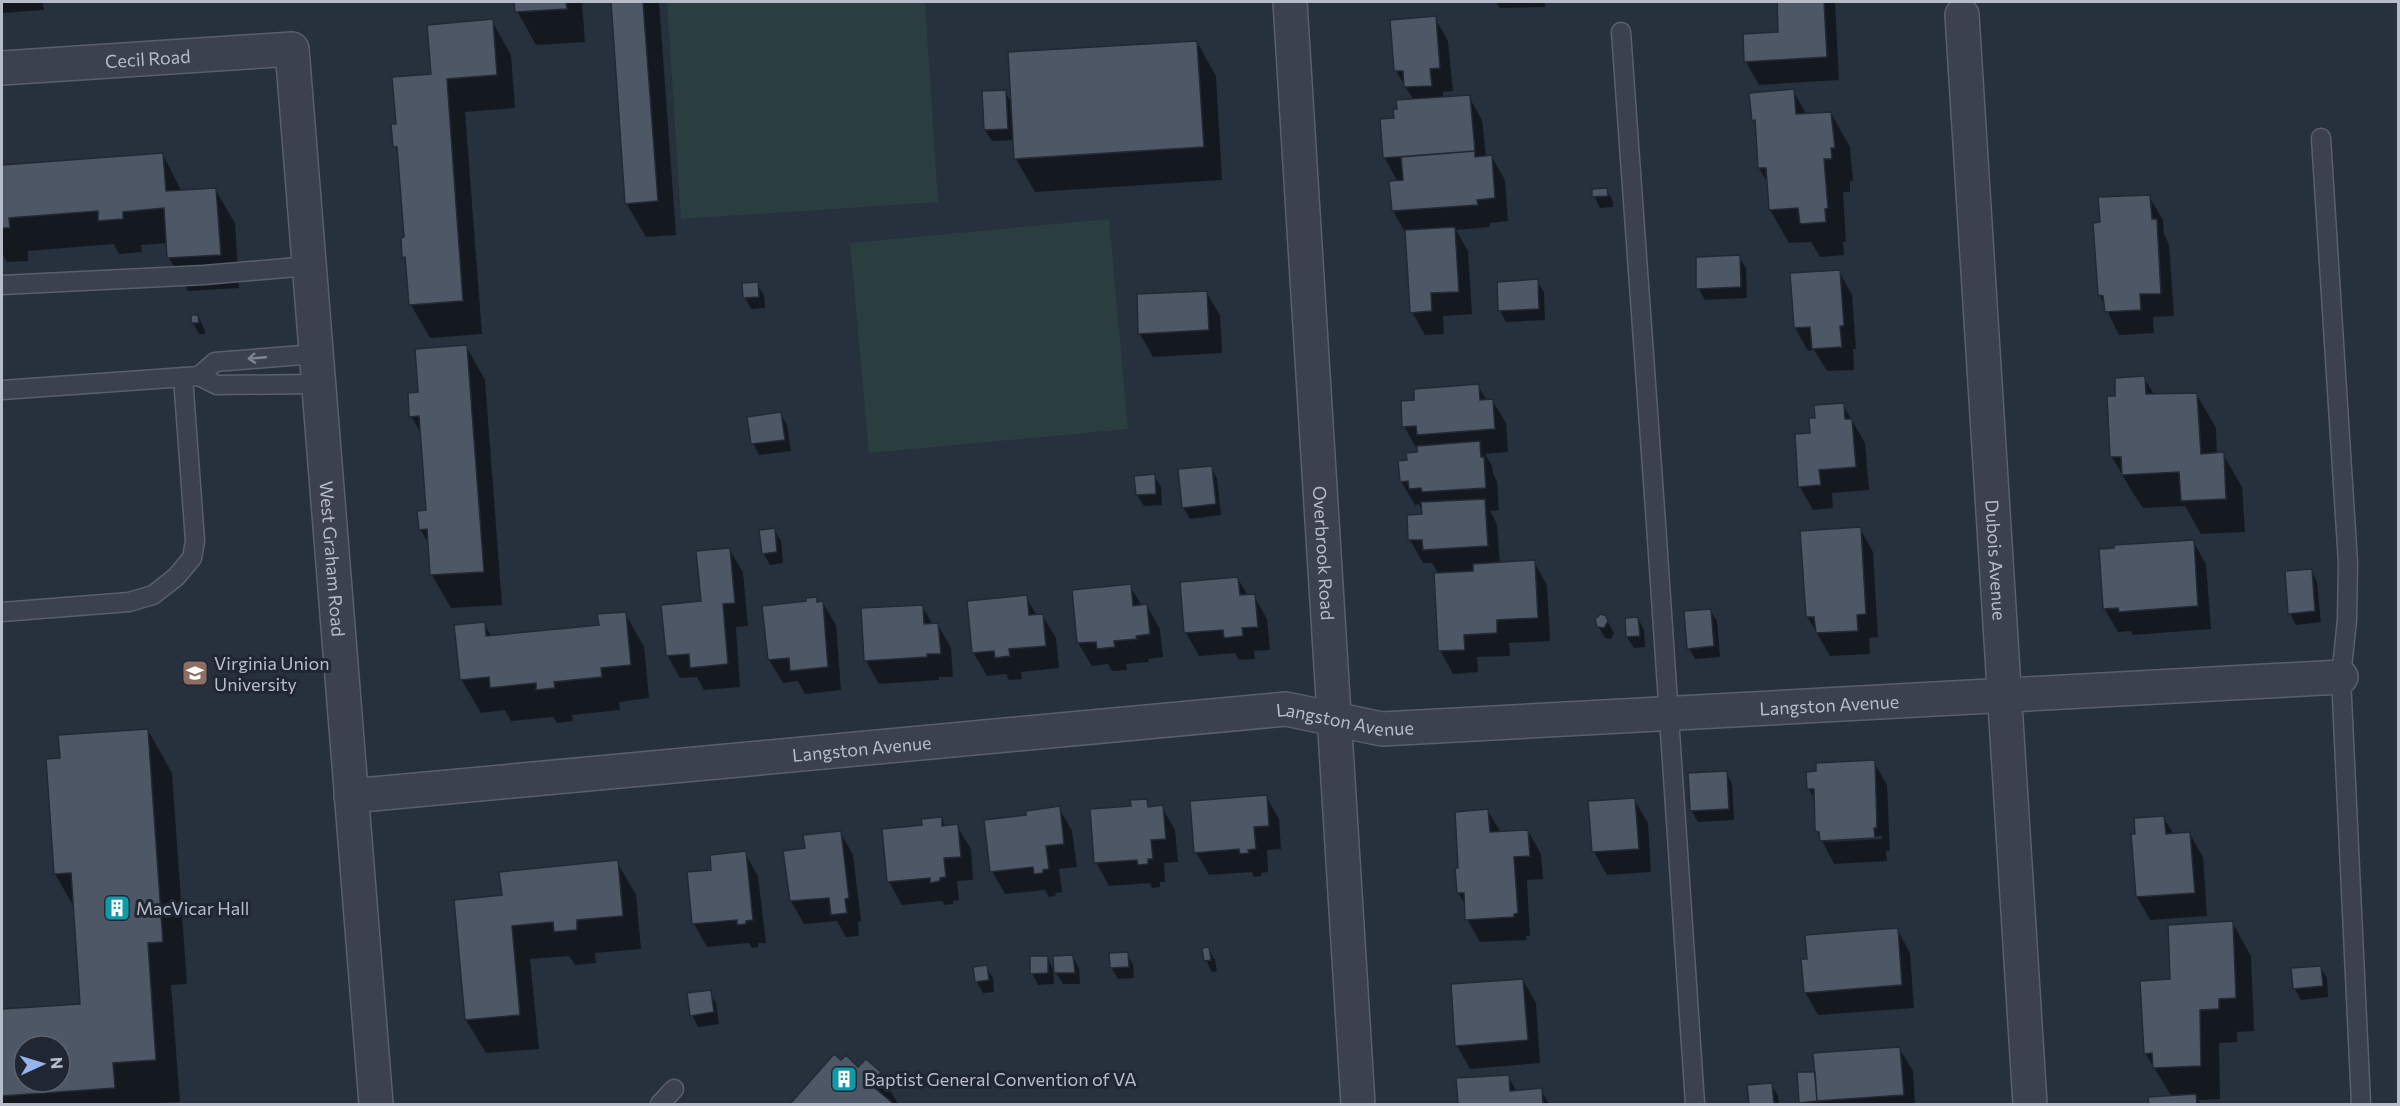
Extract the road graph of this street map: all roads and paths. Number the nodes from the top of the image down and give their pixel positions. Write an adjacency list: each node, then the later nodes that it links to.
1 (1290, 2): 16 (street, Overbrook Road)
2 (1962, 15): 14 (street, Dubois Avenue)
3 (1621, 32): 15 (lane)
4 (292, 49): 5 (street, Cecil Road); 7 (street, West Graham Road)
5 (2, 68)
6 (2321, 138): 13 (lane)
7 (309, 266): 8 (lane); 9 (street, West Graham Road)
8 (2, 285)
9 (316, 369): 10 (lane); 10 (lane, one-way to 10); 17 (street, West Graham Road)
10 (191, 377): 11 (lane); 12 (lane)
11 (2, 390)
12 (2, 612)
13 (2341, 677): 14 (street, Langston Avenue); 24 (lane)
14 (2003, 694): 15 (street, Langston Avenue); 23 (street, Dubois Avenue)
15 (1670, 713): 16 (street, Langston Avenue); 22 (lane)
16 (1335, 720): 17 (street, Langston Avenue); 21 (street, Overbrook Road)
17 (351, 796): 19 (street, West Graham Road)
18 (674, 1089): 20 (lane)
19 (376, 1104)
20 (660, 1104)
21 (1359, 1104)
22 (1695, 1104)
23 (2030, 1104)
24 (2361, 1104)

